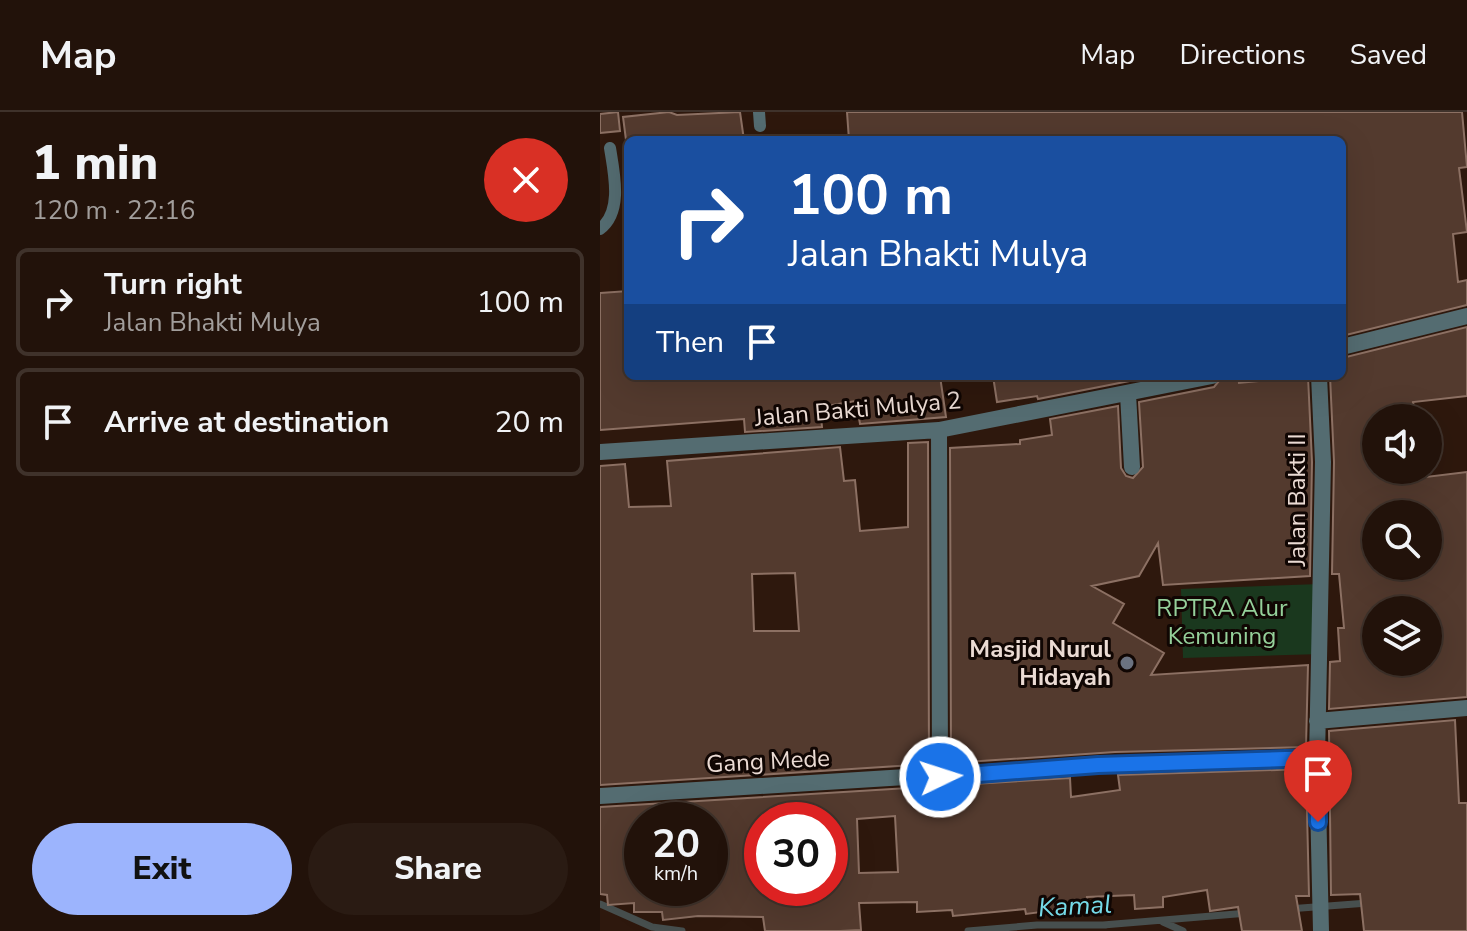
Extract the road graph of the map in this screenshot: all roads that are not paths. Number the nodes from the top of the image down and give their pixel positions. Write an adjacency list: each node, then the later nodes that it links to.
1 (610, 148): 2 (lane)
2 (600, 229)
3 (1467, 316): 4 (street)
4 (1346, 346)
5 (1193, 380): 7 (street, Jalan Bakti Mulya 2)
6 (1319, 380): 12 (street, Jalan Bakti II)
7 (1128, 394): 8 (street, Jalan Bakti Mulya 2); 10 (street)
8 (939, 430): 9 (street, Jalan Bakti Mulya 2); 14 (street)
9 (600, 452)
10 (1132, 467)
11 (1467, 708): 12 (street)
12 (1317, 721): 13 (street, Jalan Bakti II)
13 (1317, 758): 14 (street, Gang Mede); 16 (street, Jalan Bakti II)
14 (940, 777): 15 (street, Gang Mede)
15 (600, 796)
16 (1320, 926)

